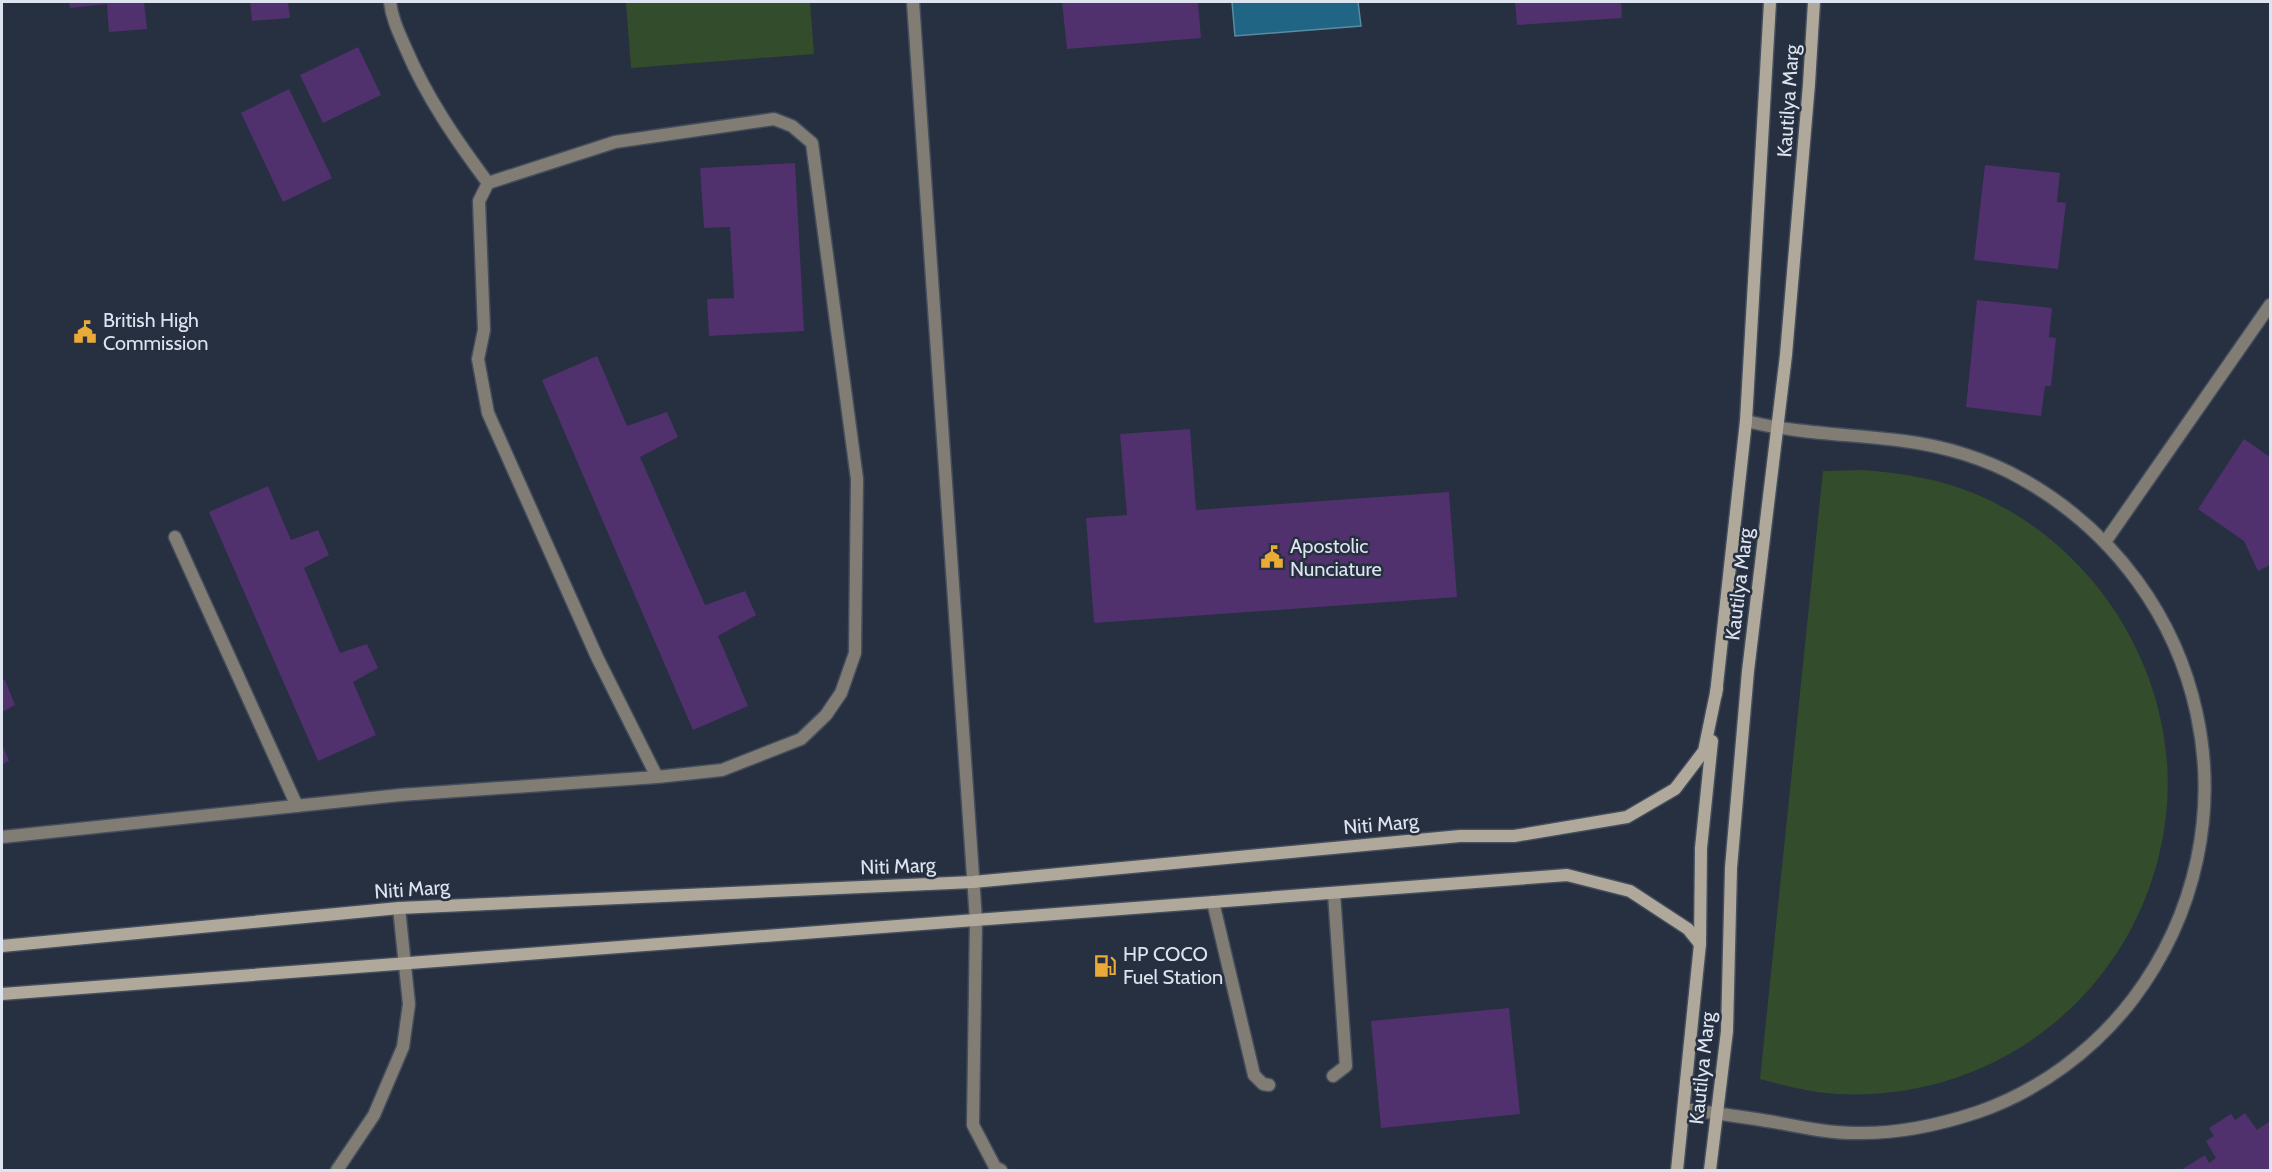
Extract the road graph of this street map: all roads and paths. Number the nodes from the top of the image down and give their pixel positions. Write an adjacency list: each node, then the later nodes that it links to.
1 (390, 2): 5 (street)
2 (913, 2): 15 (street)
3 (1770, 2): 7 (street, Kautilya Marg)
4 (1814, 2): 8 (street, Kautilya Marg)
5 (488, 183): 12 (street); 12 (street)
6 (2271, 305): 10 (street)
7 (1746, 421): 8 (street); 11 (street, Kautilya Marg)
8 (1776, 429): 10 (street); 27 (street, Kautilya Marg)
9 (175, 537): 13 (street)
10 (2105, 543): 27 (street)
11 (1717, 688): 15 (street, Niti Marg); 20 (street, Kautilya Marg)
12 (657, 777): 13 (street)
13 (297, 806): 14 (street)
14 (2, 837)
15 (973, 882): 18 (street, Niti Marg); 19 (street)
16 (1334, 893): 17 (street); 20 (street); 24 (street)
17 (1213, 902): 19 (street); 25 (street)
18 (399, 909): 21 (street, Niti Marg); 22 (street)
19 (976, 920): 22 (street); 28 (street)
20 (1700, 944): 26 (street, Kautilya Marg)
21 (2, 946)
22 (404, 961): 23 (street); 29 (street)
23 (2, 994)
24 (1333, 1076)
25 (1269, 1085)
26 (1684, 1109): 27 (street); 30 (street, Kautilya Marg)
27 (1717, 1114): 31 (street, Kautilya Marg)
28 (995, 1169)
29 (337, 1170)
30 (1677, 1170)
31 (1710, 1170)

